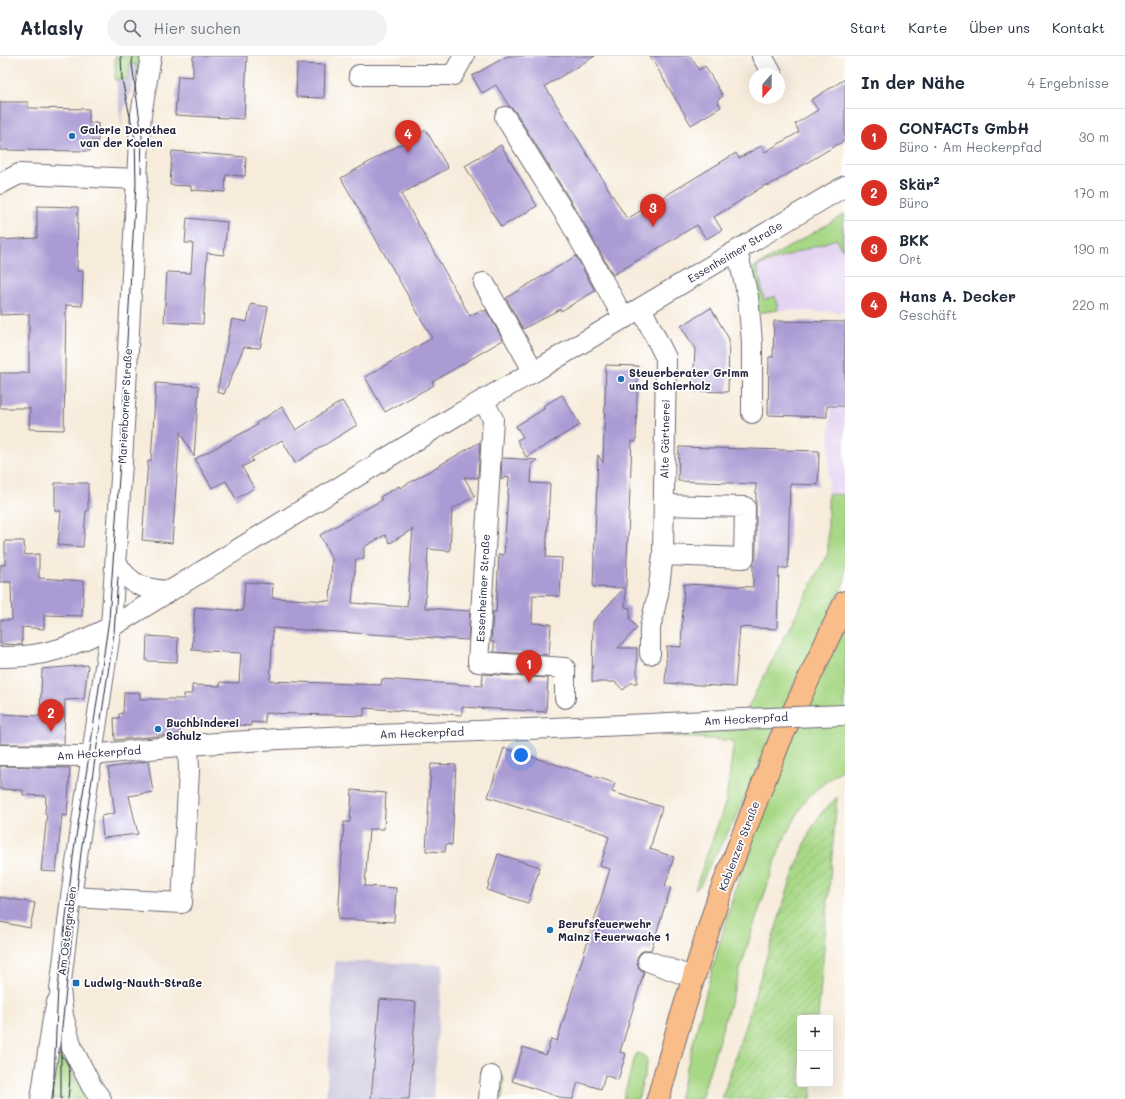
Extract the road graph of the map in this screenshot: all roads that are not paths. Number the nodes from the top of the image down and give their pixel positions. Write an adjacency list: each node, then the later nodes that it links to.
1 (151, 56): 7 (street, Marienborner Straße)
2 (464, 56): 5 (street)
3 (762, 56): 4 (street)
4 (769, 68)
5 (359, 75)
6 (505, 117): 13 (street)
7 (138, 179): 8 (street); 19 (street, Marienborner Straße)
8 (0, 184)
9 (845, 186): 10 (street, Essenheimer Straße)
10 (737, 251): 12 (street, Essenheimer Straße); 16 (street)
11 (484, 283): 14 (street)
12 (641, 308): 13 (street, Essenheimer Straße); 17 (street, Alte Gärtnerei)
13 (624, 318): 14 (street, Essenheimer Straße)
14 (535, 371): 15 (street, Essenheimer Straße)
15 (483, 400): 20 (street, Essenheimer Straße); 25 (street, Essenheimer Straße)
16 (752, 413)
17 (664, 504): 18 (street, Alte Gärtnerei); 18 (street)
18 (663, 555): 23 (street, Alte Gärtnerei)
19 (116, 562): 20 (street); 22 (street, Marienborner Straße)
20 (170, 591): 22 (street, Essenheimer Straße)
21 (845, 602): 32 (main road, Koblenzer Straße)
22 (112, 626): 24 (street, Essenheimer Straße); 29 (street, Marienborner Straße)
23 (650, 654)
24 (0, 657)
25 (565, 698)
26 (845, 714): 27 (street, Am Heckerpfad, bridge)
27 (188, 745): 29 (street, Am Heckerpfad); 30 (street)
28 (0, 755): 29 (street, Am Heckerpfad)
29 (92, 756): 30 (street, Am Ostergraben)
30 (71, 897): 33 (street, Am Ostergraben)
31 (648, 961): 32 (street)
32 (694, 978): 35 (main road, Koblenzer Straße)
33 (60, 990): 36 (street); 37 (street, Am Ostergraben)
34 (491, 1076): 38 (street)
35 (658, 1098)
36 (41, 1099)
37 (101, 1099)
38 (489, 1099)

